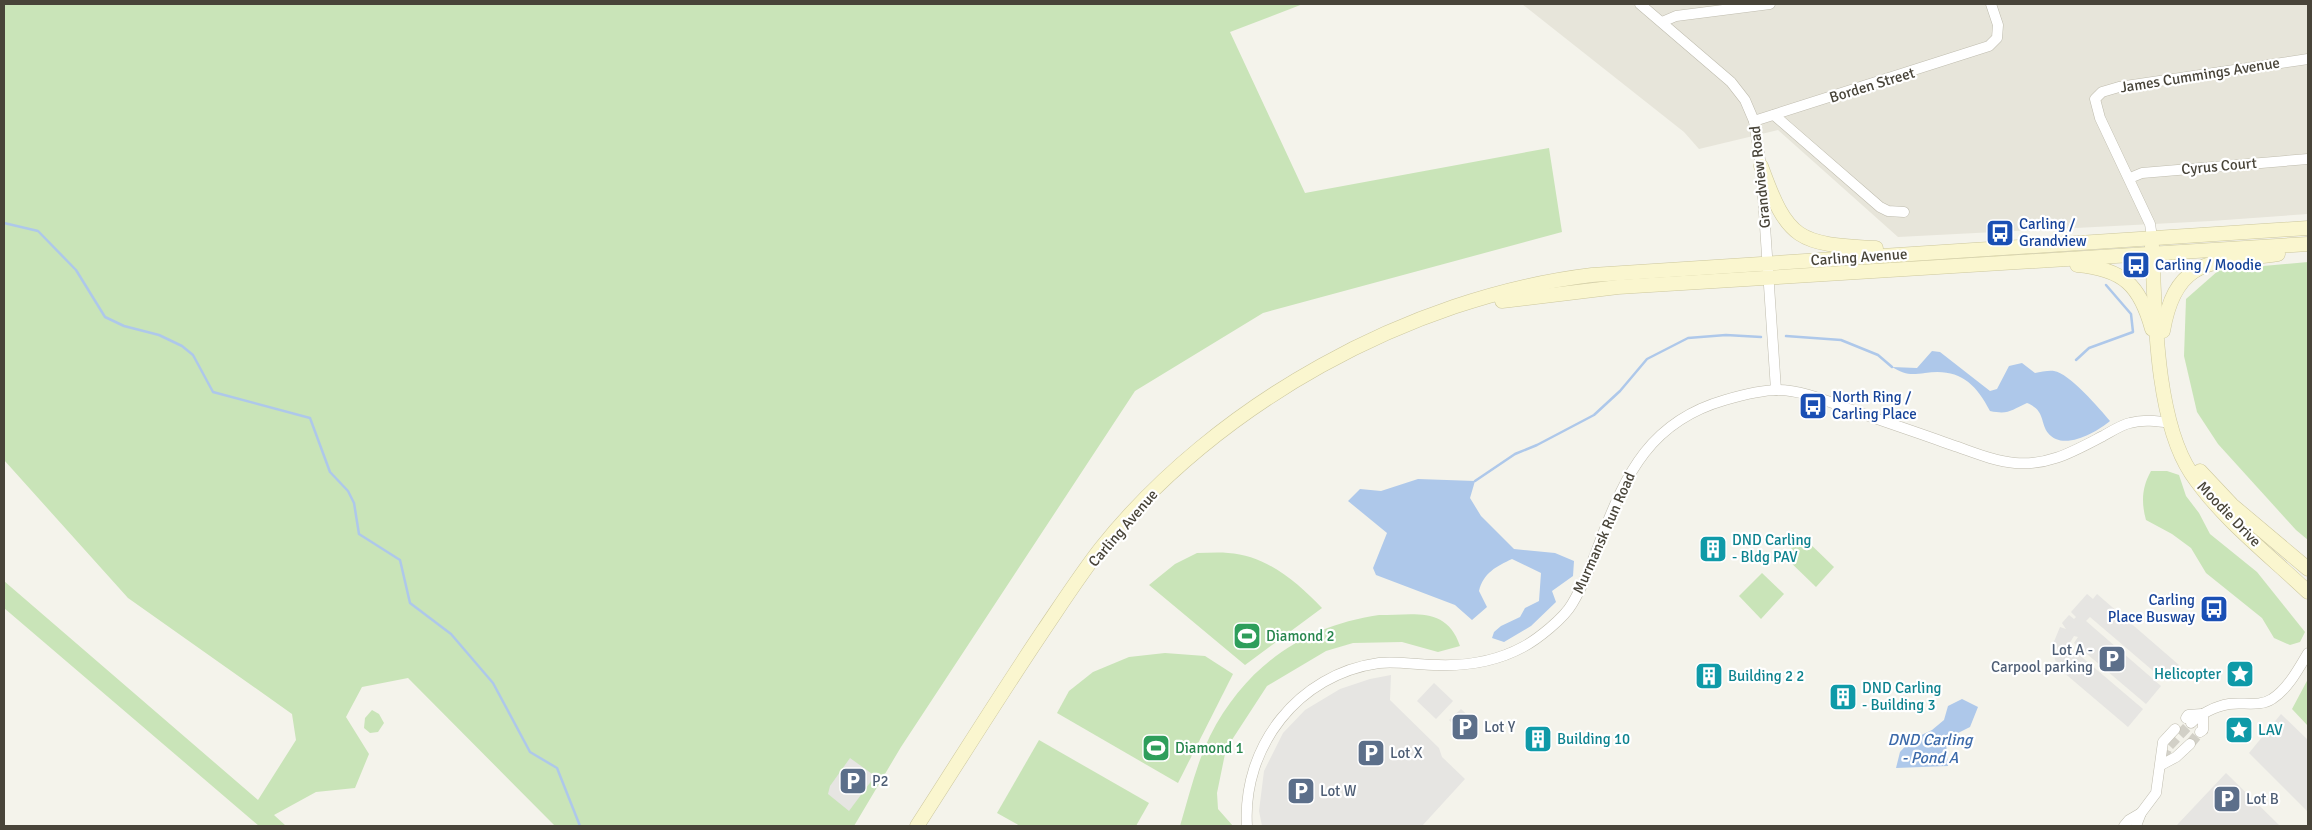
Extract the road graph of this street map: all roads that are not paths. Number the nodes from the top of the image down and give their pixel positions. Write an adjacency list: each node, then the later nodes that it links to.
1 (1640, 4): 4 (street, Grandview Road)
2 (1770, 4): 4 (street)
3 (1991, 4): 6 (street, Borden Street)
4 (1662, 22): 7 (street, Grandview Road)
5 (2308, 59): 10 (street, James Cummings Avenue)
6 (1774, 115): 7 (street, Borden Street); 11 (street, Grandview Road)
7 (1754, 121): 9 (street, Grandview Road)
8 (2308, 159): 10 (street, Cyrus Court)
9 (1761, 166): 16 (main road); 18 (street, Grandview Road)
10 (2130, 178): 13 (street, James Cummings Avenue)
11 (1904, 212)
12 (2308, 228): 13 (main road, Carling Avenue)
13 (2152, 237): 16 (main road, Carling Avenue); 17 (main road, Moodie Drive)
14 (2308, 244): 17 (main road, Carling Avenue)
15 (2308, 250): 22 (main road)
16 (1941, 252): 18 (main road, Carling Avenue)
17 (2152, 254): 19 (main road, Carling Avenue); 22 (main road, Moodie Drive)
18 (1768, 262): 20 (street, Grandview Road); 21 (main road, Carling Avenue)
19 (2023, 262): 20 (main road, Carling Avenue); 22 (main road)
20 (1769, 278): 21 (main road, Carling Avenue); 23 (street, Grandview Road)
21 (1416, 322): 35 (main road, Carling Avenue)
22 (2159, 354): 24 (main road, Moodie Drive)
23 (1776, 390): 24 (street, Murmansk Run Road); 36 (street, Murmansk Run Road)
24 (2171, 423): 25 (main road, Moodie Drive); 26 (main road, Moodie Drive)
25 (2308, 569)
26 (2308, 592)
27 (2308, 653): 29 (street)
28 (2308, 660): 29 (street)
29 (2296, 672): 30 (street)
30 (2203, 714): 30 (street)
31 (2175, 729): 33 (street)
32 (2187, 741): 33 (street)
33 (2161, 765): 34 (street)
34 (2141, 813): 37 (street); 38 (street)
35 (917, 826)
36 (1248, 826)
37 (2124, 826)
38 (2136, 826)

